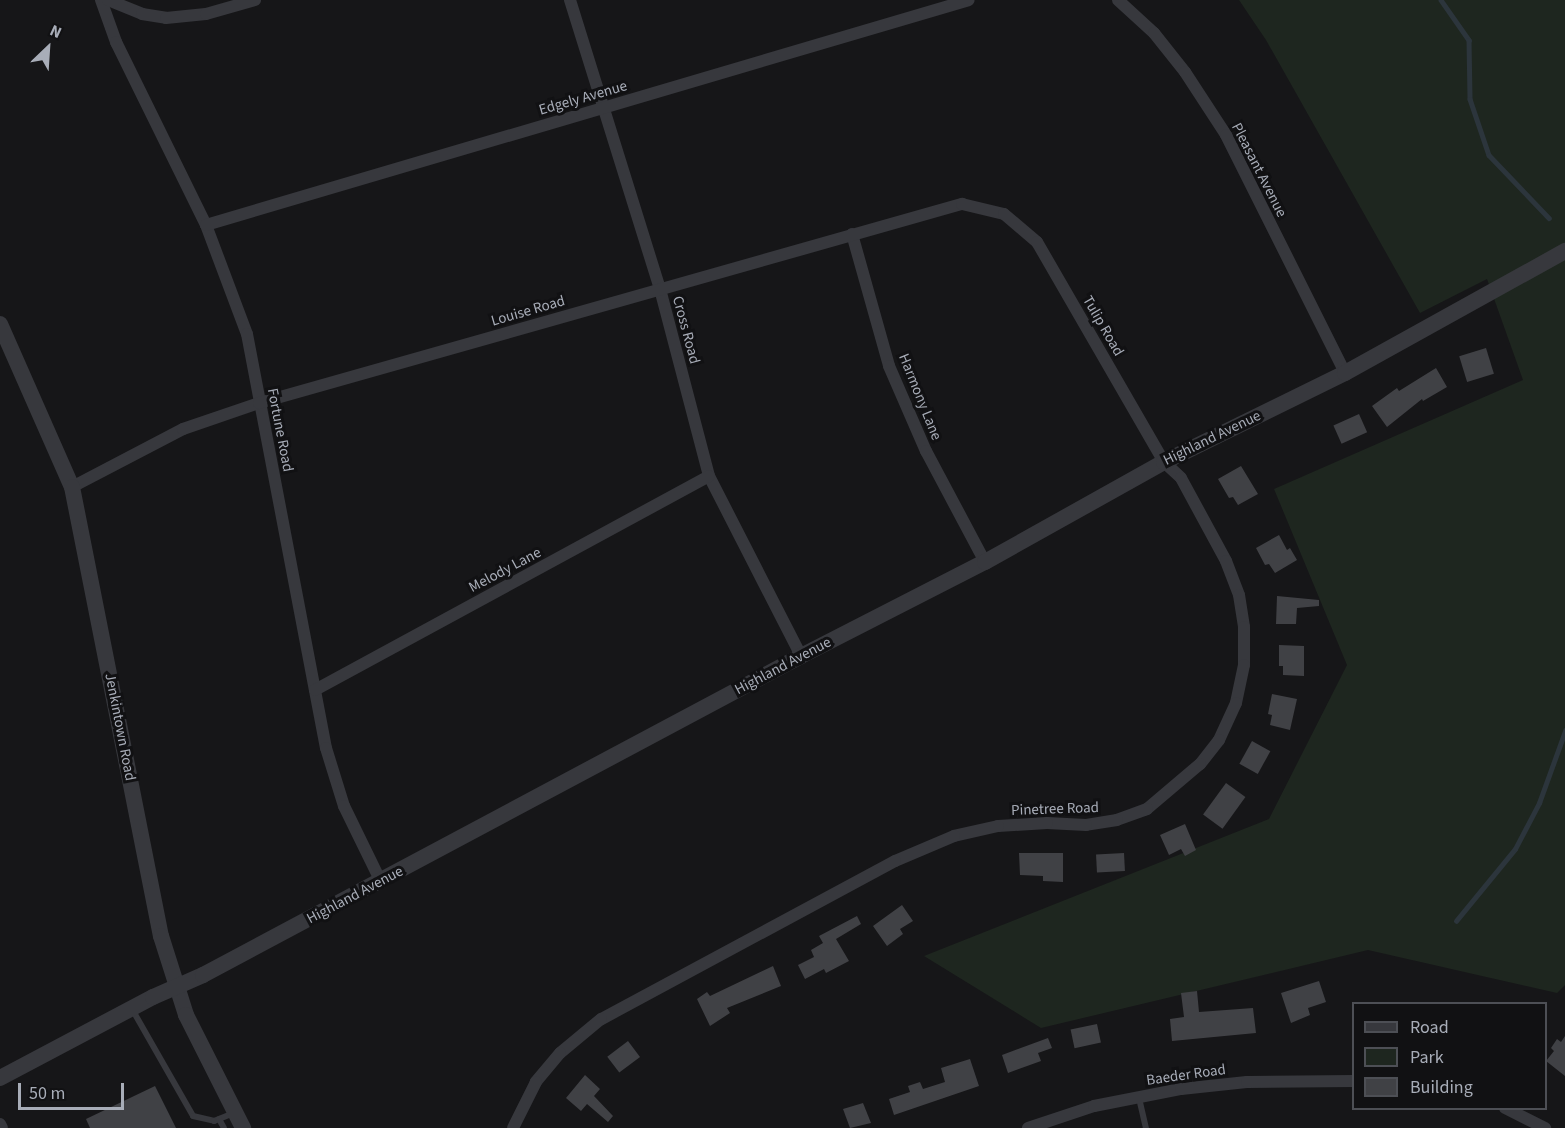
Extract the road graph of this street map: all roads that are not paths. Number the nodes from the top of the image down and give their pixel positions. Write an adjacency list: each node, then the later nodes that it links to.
1 (101, 0): 9 (street, Fortune Road)
2 (108, 0): 3 (street)
3 (255, 0)
4 (570, 0): 7 (street, Cross Road)
5 (969, 0): 7 (street, Edgely Avenue)
6 (1118, 0): 14 (street, Pleasant Avenue)
7 (602, 108): 9 (street, Edgely Avenue); 12 (street, Cross Road)
8 (1004, 214): 10 (street, Louise Road); 16 (street, Tulip Road)
9 (206, 225): 15 (street, Fortune Road)
10 (852, 234): 12 (street, Louise Road); 19 (street, Harmony Lane)
11 (1565, 251): 14 (street, Highland Avenue)
12 (660, 289): 15 (street, Louise Road); 17 (street, Cross Road)
13 (0, 324): 18 (street, Jenkintown Road)
14 (1345, 373): 16 (street, Highland Avenue)
15 (259, 403): 18 (street, Louise Road); 21 (street, Fortune Road)
16 (1164, 462): 19 (street, Highland Avenue); 35 (street, Pinetree Road)
17 (709, 476): 20 (street, Cross Road); 21 (street, Melody Lane)
18 (72, 487): 23 (street, Jenkintown Road)
19 (985, 562): 20 (street, Highland Avenue)
20 (801, 656): 22 (street, Highland Avenue)
21 (315, 690): 22 (street, Fortune Road)
22 (381, 882): 23 (street, Highland Avenue)
23 (178, 988): 24 (street, Highland Avenue); 29 (street, Jenkintown Road)
24 (132, 1008): 25 (street, Highland Avenue); 30 (lane)
25 (0, 1078)
26 (1352, 1081): 27 (street, Baeder Road)
27 (1139, 1097): 36 (street, Baeder Road); 37 (lane)
28 (1509, 1110): 38 (street)
29 (235, 1113): 30 (lane); 34 (street, Jenkintown Road)
30 (219, 1119): 33 (lane)
31 (0, 1124): 32 (street)
32 (2, 1128)
33 (224, 1128)
34 (243, 1128)
35 (513, 1128)
36 (1028, 1128)
37 (1146, 1128)
38 (1545, 1128)

